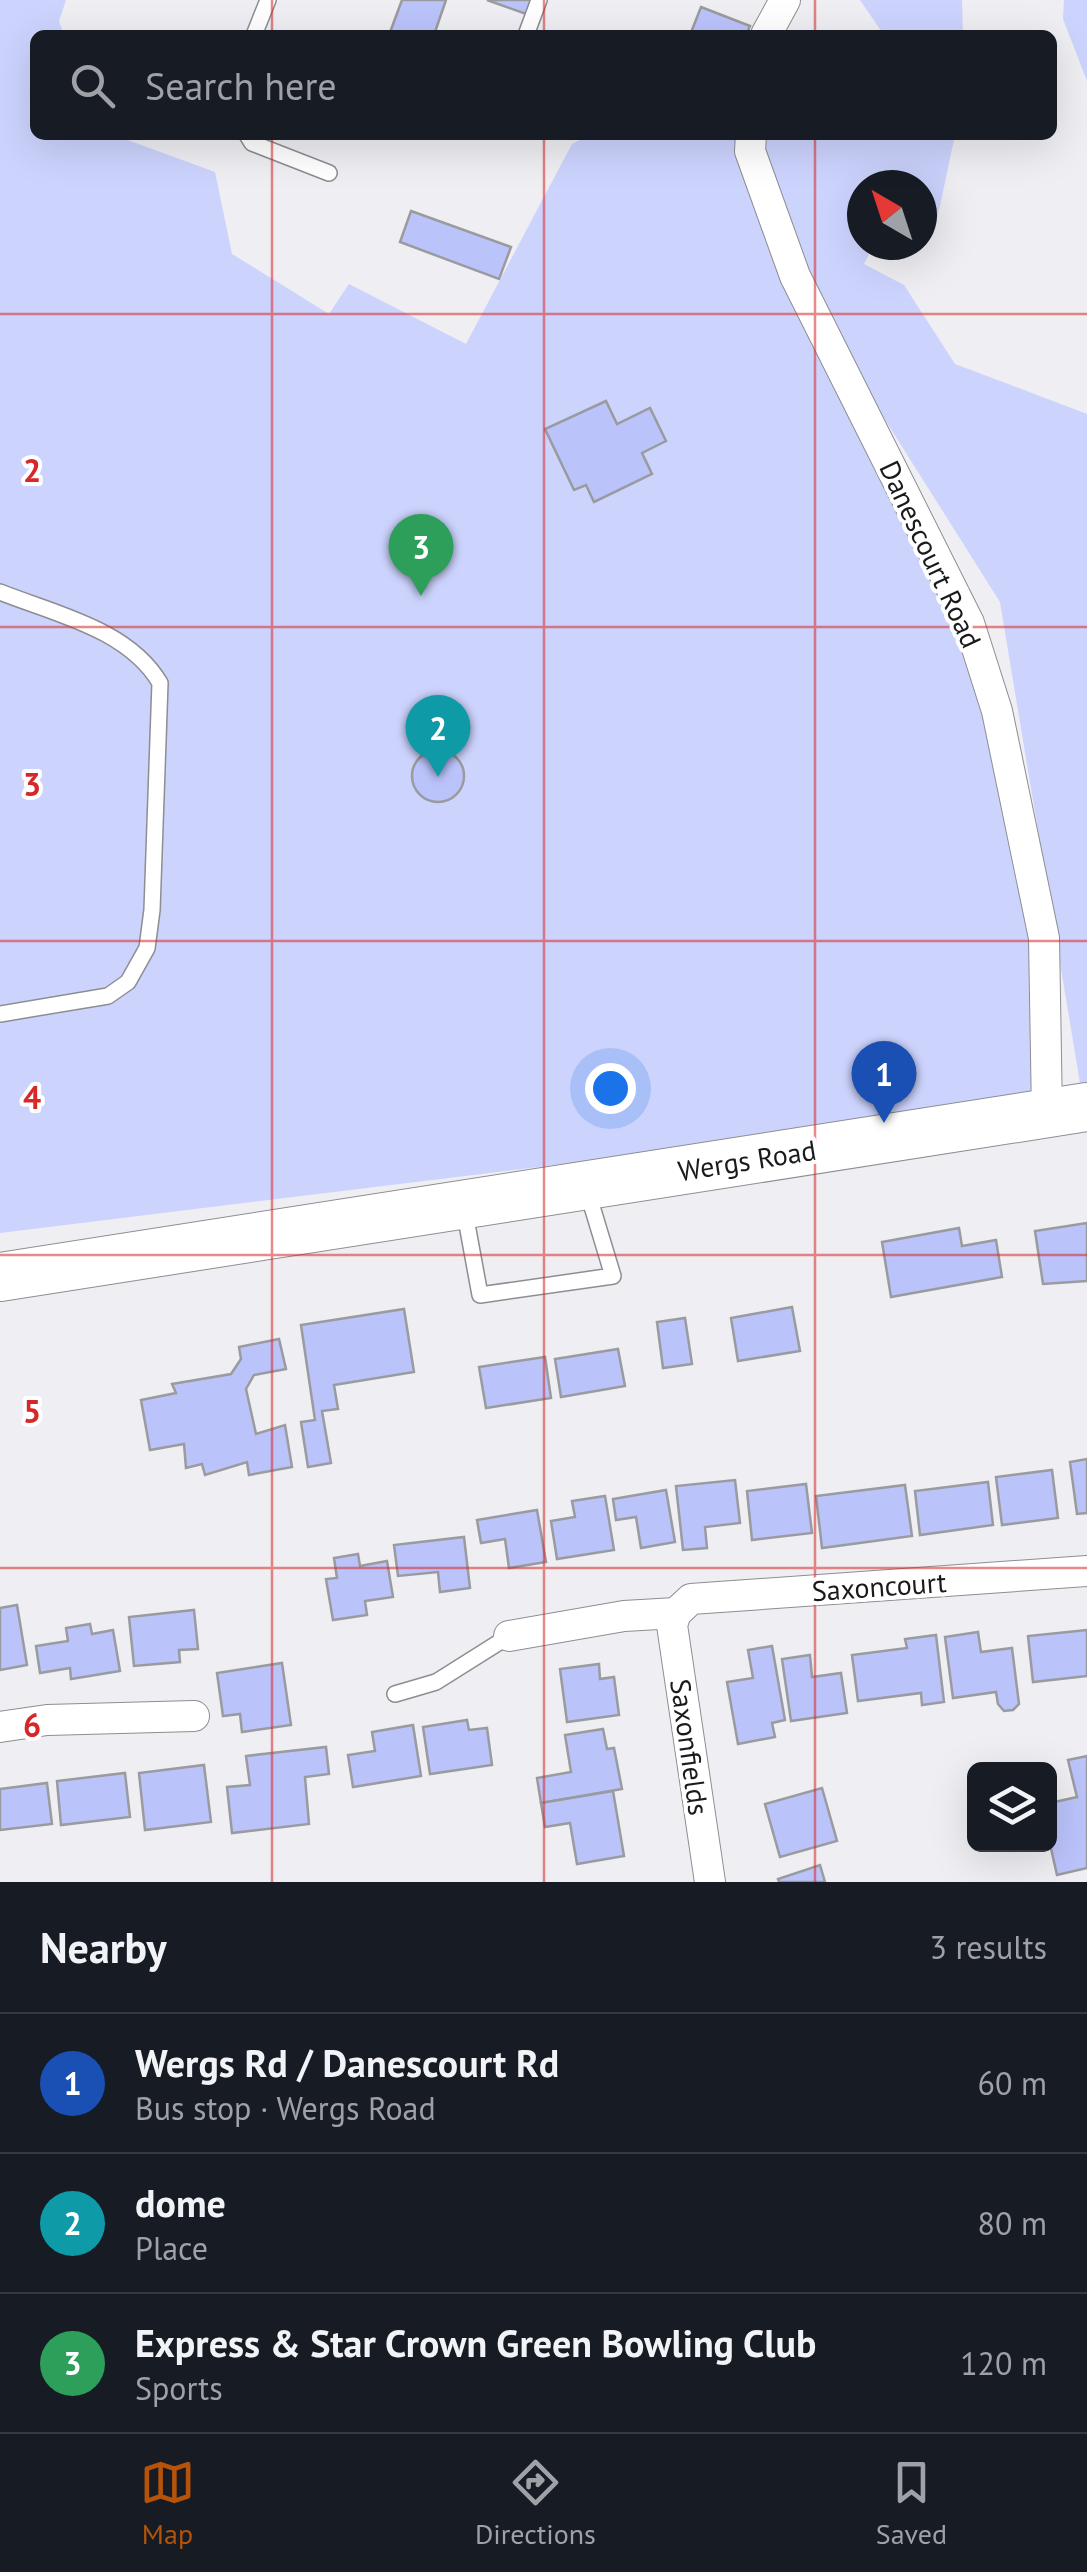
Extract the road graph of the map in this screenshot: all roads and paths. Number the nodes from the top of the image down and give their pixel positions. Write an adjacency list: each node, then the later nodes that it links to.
1 (268, 0): 4 (lane)
2 (540, 0): 5 (lane)
3 (784, 0): 6 (street)
4 (256, 30)
5 (528, 30)
6 (769, 30)
7 (250, 140): 9 (lane)
8 (751, 140): 12 (street, Danescourt Road)
9 (330, 173)
10 (0, 592): 11 (lane)
11 (0, 1014)
12 (1067, 1111): 13 (highway, Wergs Road)
13 (586, 1186): 14 (highway, Wergs Road); 14 (lane)
14 (463, 1204): 15 (highway, Wergs Road)
15 (0, 1277)
16 (1087, 1571): 17 (street, Saxoncourt)
17 (676, 1613): 18 (street, Saxoncourt); 22 (street, Saxonfields)
18 (508, 1636): 19 (lane)
19 (395, 1694)
20 (194, 1716): 21 (street)
21 (0, 1727)
22 (710, 1882)

